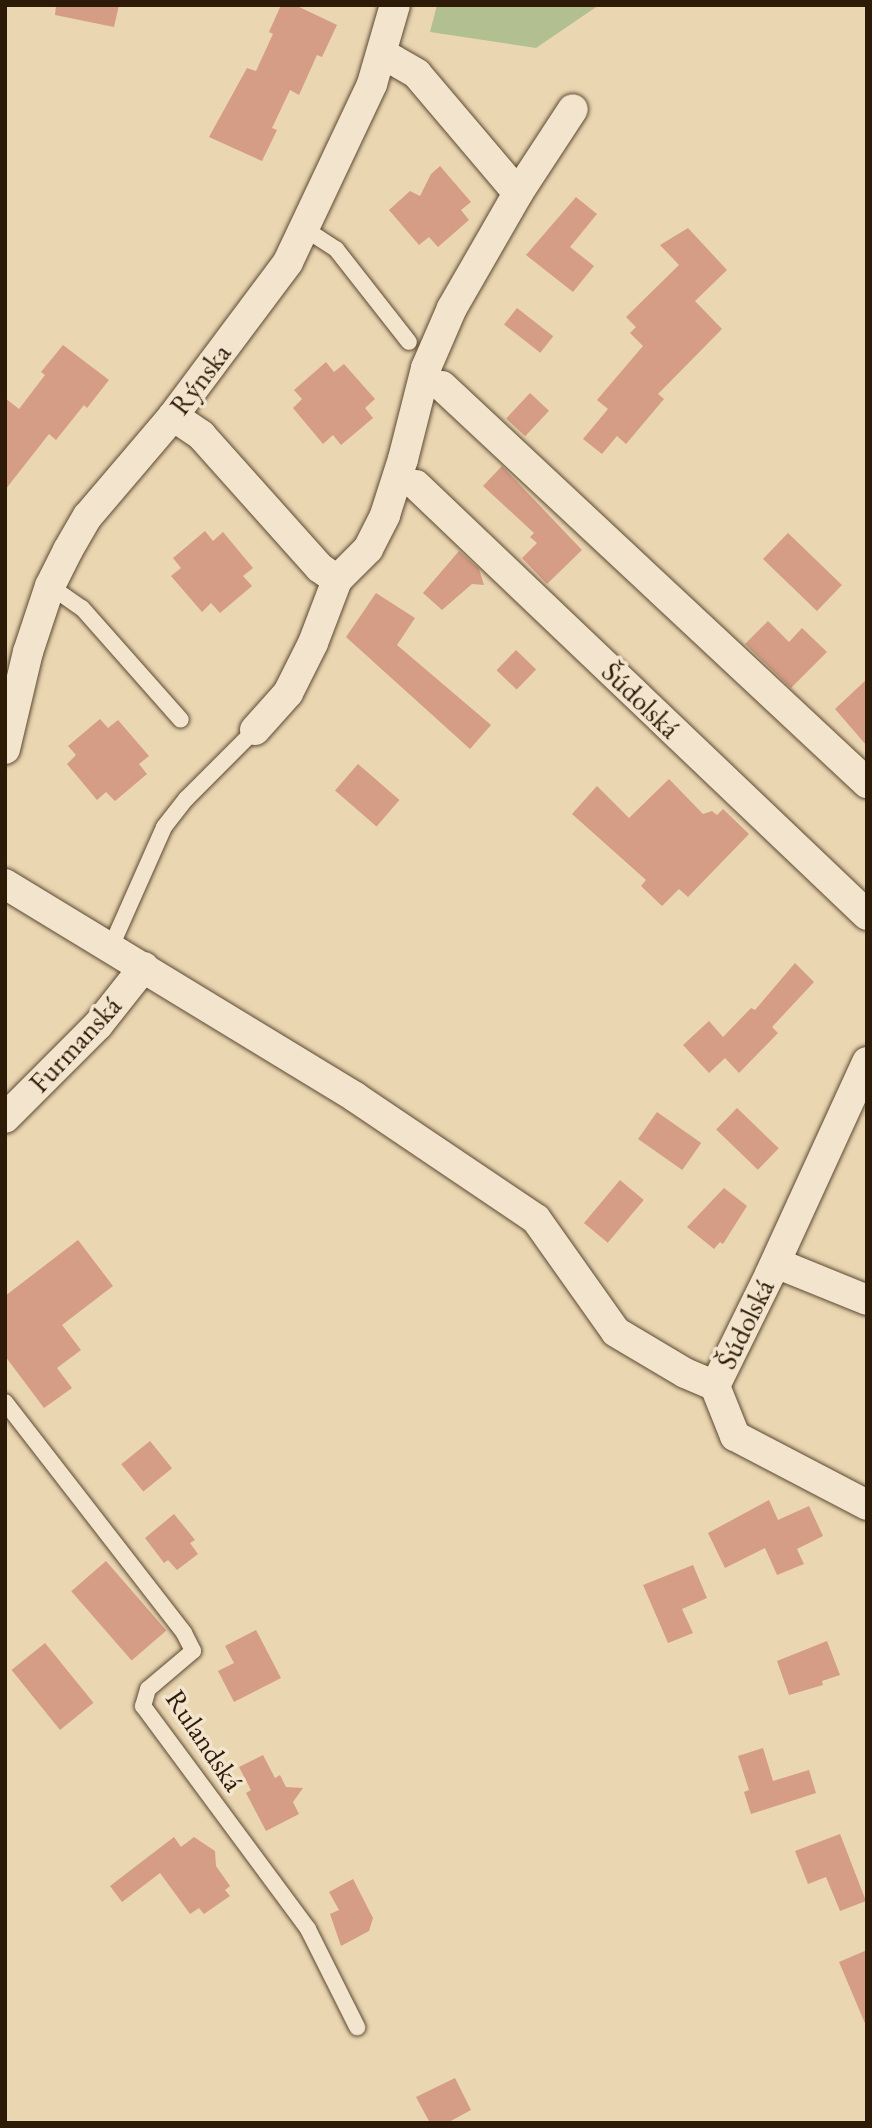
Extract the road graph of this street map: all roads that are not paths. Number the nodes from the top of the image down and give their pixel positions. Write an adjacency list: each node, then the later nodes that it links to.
1 (395, 5): 2 (street, Rýnska)
2 (383, 54): 4 (street); 5 (street, Rýnska)
3 (573, 109): 4 (street)
4 (518, 193): 10 (street)
5 (305, 229): 6 (lane); 8 (street, Rýnska)
6 (409, 342)
7 (442, 386): 15 (street)
8 (173, 416): 10 (street); 11 (street, Rýnska)
9 (416, 485): 17 (street, Šúdolská)
10 (337, 580): 13 (street)
11 (50, 586): 12 (lane); 14 (street, Rýnska)
12 (181, 720)
13 (255, 730): 18 (lane)
14 (5, 749)
15 (867, 783)
16 (5, 884): 18 (street)
17 (867, 915)
18 (110, 948): 19 (street)
19 (144, 967): 21 (street, Furmanská); 24 (street)
20 (867, 1062): 22 (street, Šúdolská)
21 (5, 1118)
22 (776, 1263): 23 (street, Šúdolská); 24 (street, Šúdolská)
23 (867, 1300)
24 (715, 1386): 26 (street)
25 (5, 1402): 27 (lane, Rulandská)
26 (867, 1505)
27 (357, 2027)

